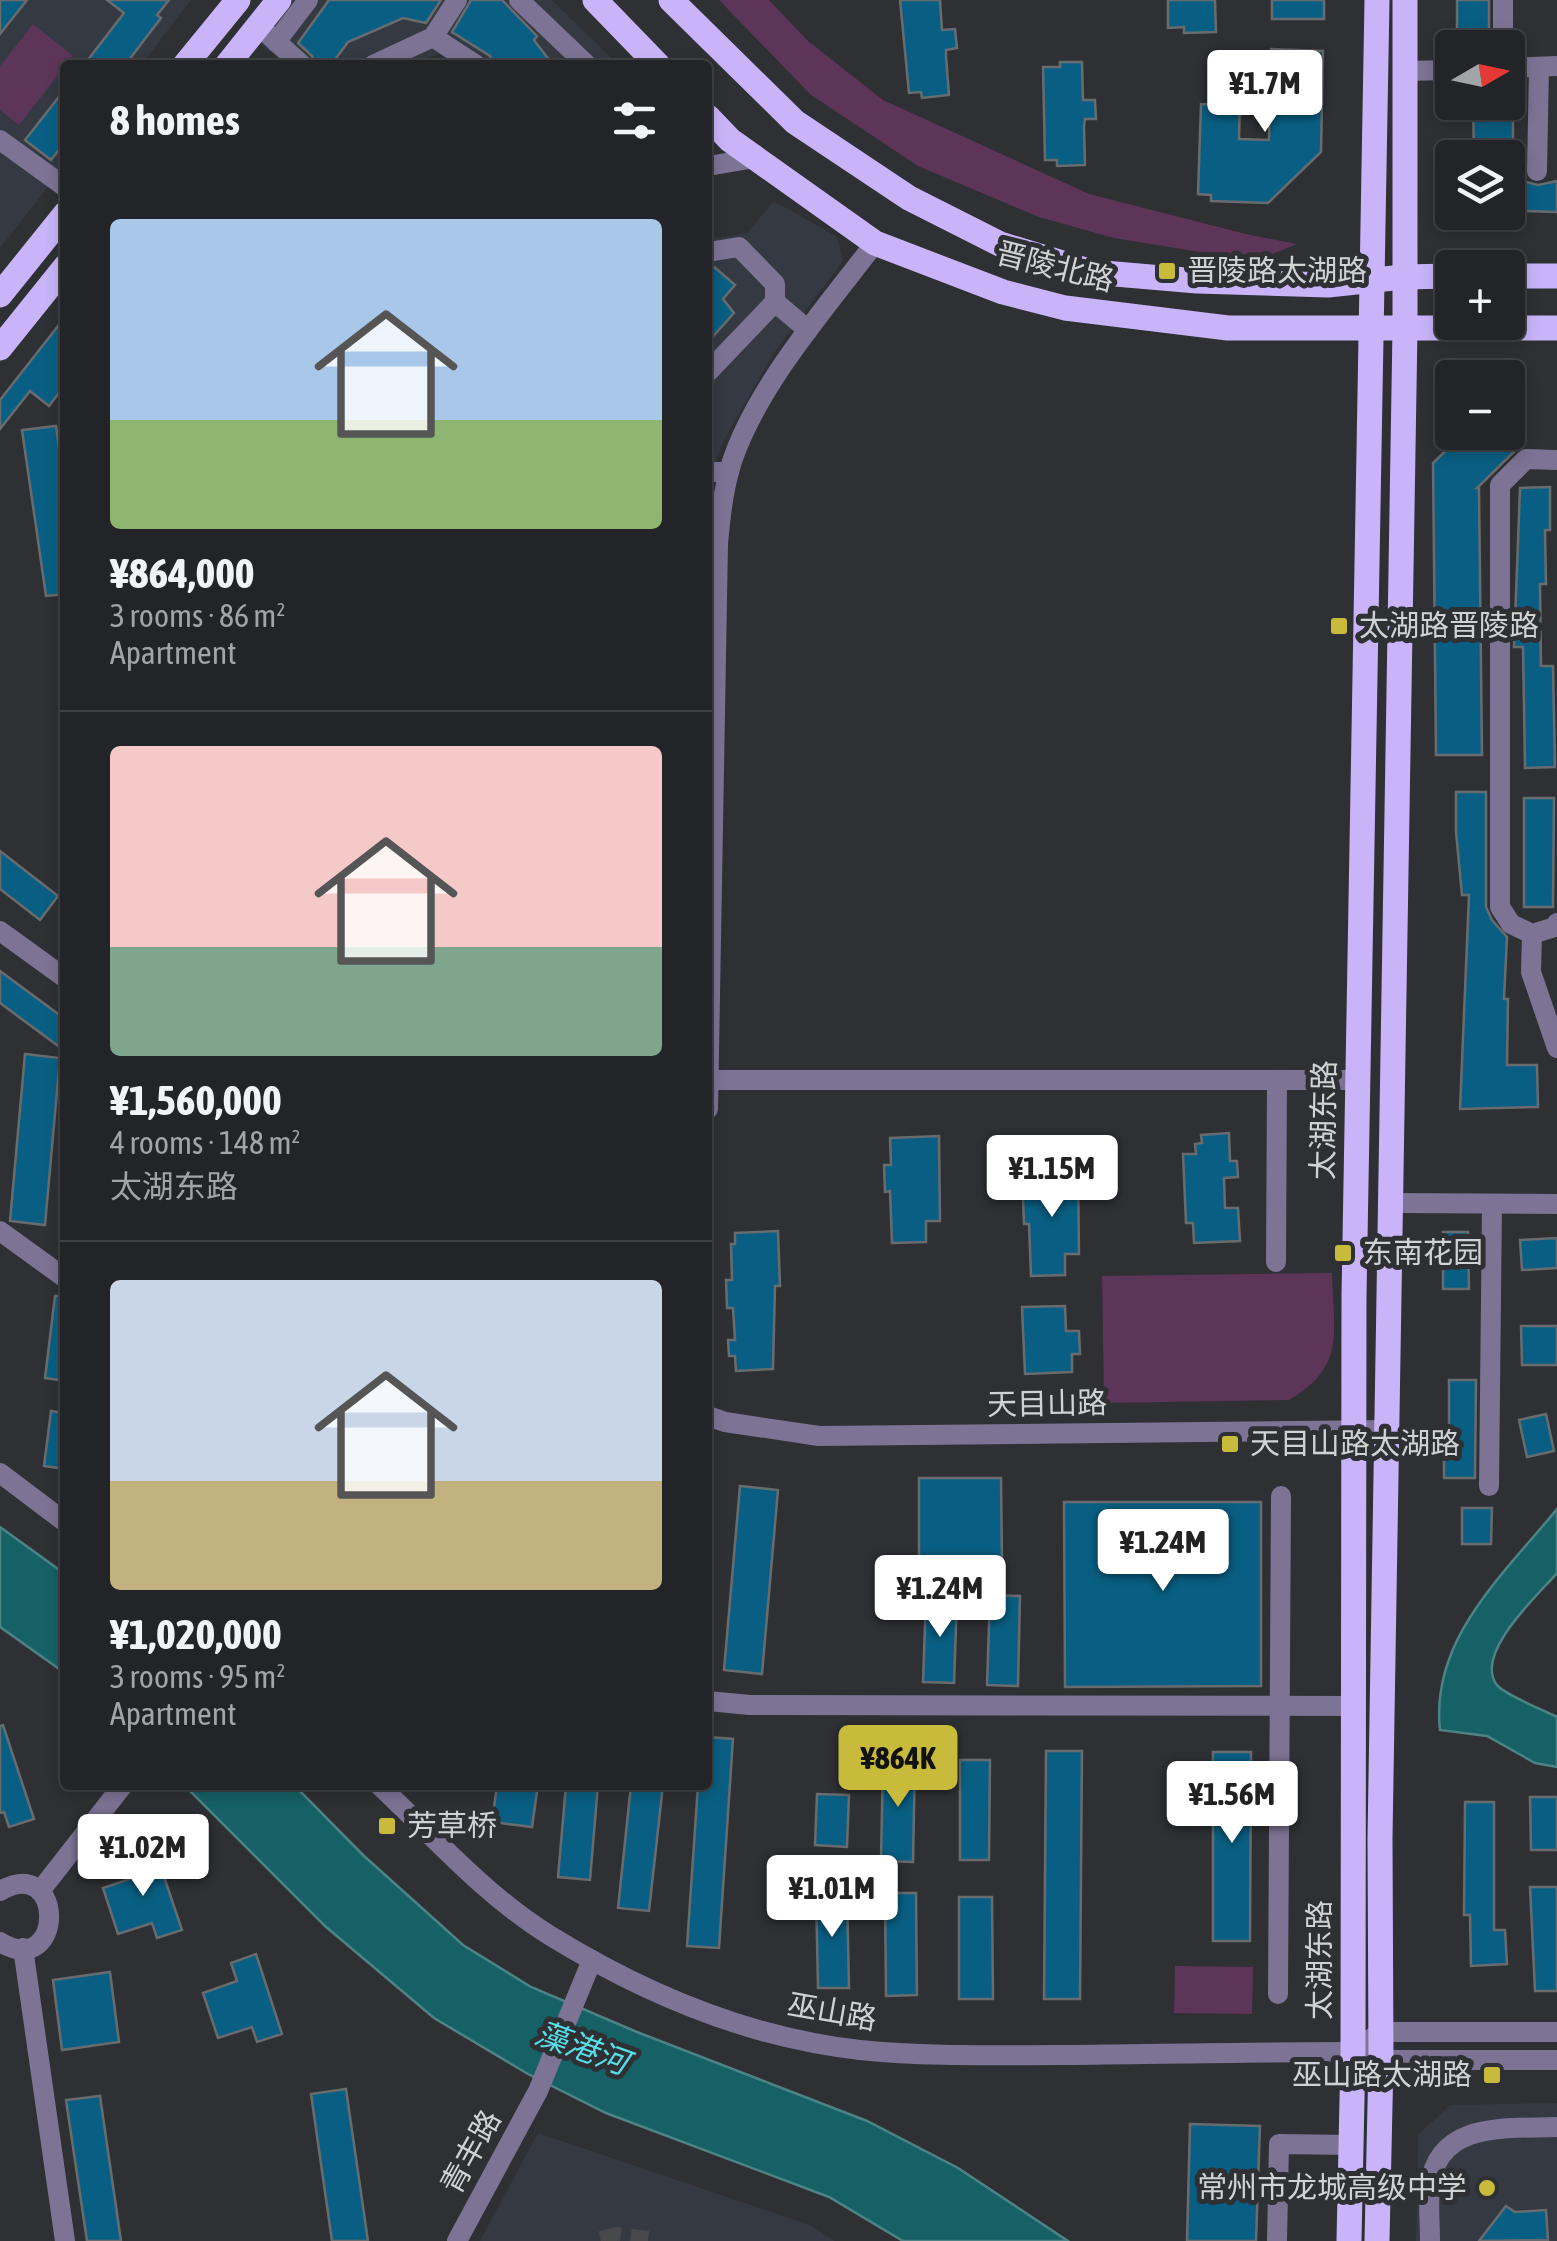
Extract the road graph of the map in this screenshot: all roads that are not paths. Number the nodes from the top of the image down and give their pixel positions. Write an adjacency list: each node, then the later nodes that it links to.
1 (238, 0): 14 (main road)
2 (279, 0): 12 (main road)
3 (308, 0): 12 (street)
4 (458, 0): 13 (street)
5 (519, 0): 19 (street)
6 (595, 0): 20 (main road)
7 (671, 0): 38 (main road, 晋陵北路)
8 (1377, 0): 38 (main road, 太湖东路)
9 (1405, 0): 23 (main road, 太湖东路)
10 (1504, 0): 11 (street)
11 (1503, 30)
12 (268, 34): 15 (main road); 16 (street)
13 (433, 37): 17 (street); 18 (street)
14 (189, 60)
15 (234, 60)
16 (297, 60)
17 (384, 60)
18 (468, 60)
19 (582, 60)
20 (653, 60)
21 (1548, 67): 28 (street)
22 (1435, 70): 23 (street)
23 (1404, 71): 34 (main road, 太湖东路)
24 (712, 120): 26 (main road, 晋陵北路)
25 (0, 140): 29 (street)
26 (756, 158): 27 (street); 31 (main road, 晋陵北路)
27 (712, 165)
28 (1537, 171)
29 (60, 183)
30 (60, 220): 39 (main road)
31 (875, 243): 41 (main road, 晋陵北路); 44 (street)
32 (712, 251): 40 (street)
33 (60, 273): 45 (main road)
34 (1403, 276): 35 (main road, 晋陵北路); 38 (main road, 晋陵北路); 43 (main road, 太湖东路)
35 (1435, 276)
36 (1525, 276): 37 (main road)
37 (1557, 276)
38 (1371, 282): 41 (main road, 太湖东路)
39 (0, 295)
40 (775, 302): 44 (street); 46 (street)
41 (1372, 328): 43 (main road, 晋陵北路); 59 (main road, 太湖东路)
42 (1557, 328): 43 (main road, 晋陵北路)
43 (1405, 329): 60 (main road, 太湖东路)
44 (808, 330): 49 (street)
45 (0, 348)
46 (712, 368)
47 (1557, 460): 54 (street)
48 (712, 472): 49 (street)
49 (729, 472): 50 (street)
50 (713, 526): 51 (street)
51 (712, 642)
52 (1557, 923): 54 (street)
53 (0, 931): 55 (street)
54 (1532, 934): 56 (street)
55 (60, 974)
56 (1557, 1048)
57 (712, 1080): 58 (street)
58 (1276, 1080): 59 (street); 64 (street)
59 (1358, 1080): 67 (main road, 太湖东路)
60 (1392, 1203): 61 (street); 68 (main road, 太湖东路)
61 (1492, 1204): 62 (street); 70 (street)
62 (1557, 1204)
63 (0, 1230): 65 (street)
64 (1276, 1262)
65 (60, 1274)
66 (712, 1417): 67 (street, 天目山路)
67 (1352, 1430): 68 (street, 天目山路); 75 (main road, 太湖东路)
68 (1388, 1430): 84 (main road, 太湖东路)
69 (0, 1473): 72 (street)
70 (1489, 1486)
71 (1280, 1496): 74 (street)
72 (60, 1518)
73 (712, 1701): 74 (street)
74 (1280, 1706): 75 (street); 83 (street)
75 (1354, 1706): 86 (main road, 太湖东路)
76 (119, 1790): 79 (street)
77 (384, 1790): 82 (street, 巫山路)
78 (0, 1891): 79 (street)
79 (40, 1892): 81 (street)
80 (0, 1942): 81 (street)
81 (23, 1948): 91 (street)
82 (592, 1960): 86 (street, 巫山路); 92 (street, 青丰路)
83 (1278, 1994)
84 (1380, 2032): 85 (street); 86 (street); 87 (main road, 太湖东路)
85 (1557, 2032)
86 (1353, 2052): 87 (street, 巫山路); 90 (main road, 太湖东路)
87 (1381, 2060): 88 (street, 巫山路); 95 (main road, 太湖东路)
88 (1557, 2060)
89 (1557, 2127): 96 (street)
90 (1351, 2145): 93 (street); 94 (main road, 太湖东路)
91 (65, 2241)
92 (457, 2241)
93 (1277, 2241)
94 (1349, 2241)
95 (1377, 2241)
96 (1430, 2241)

